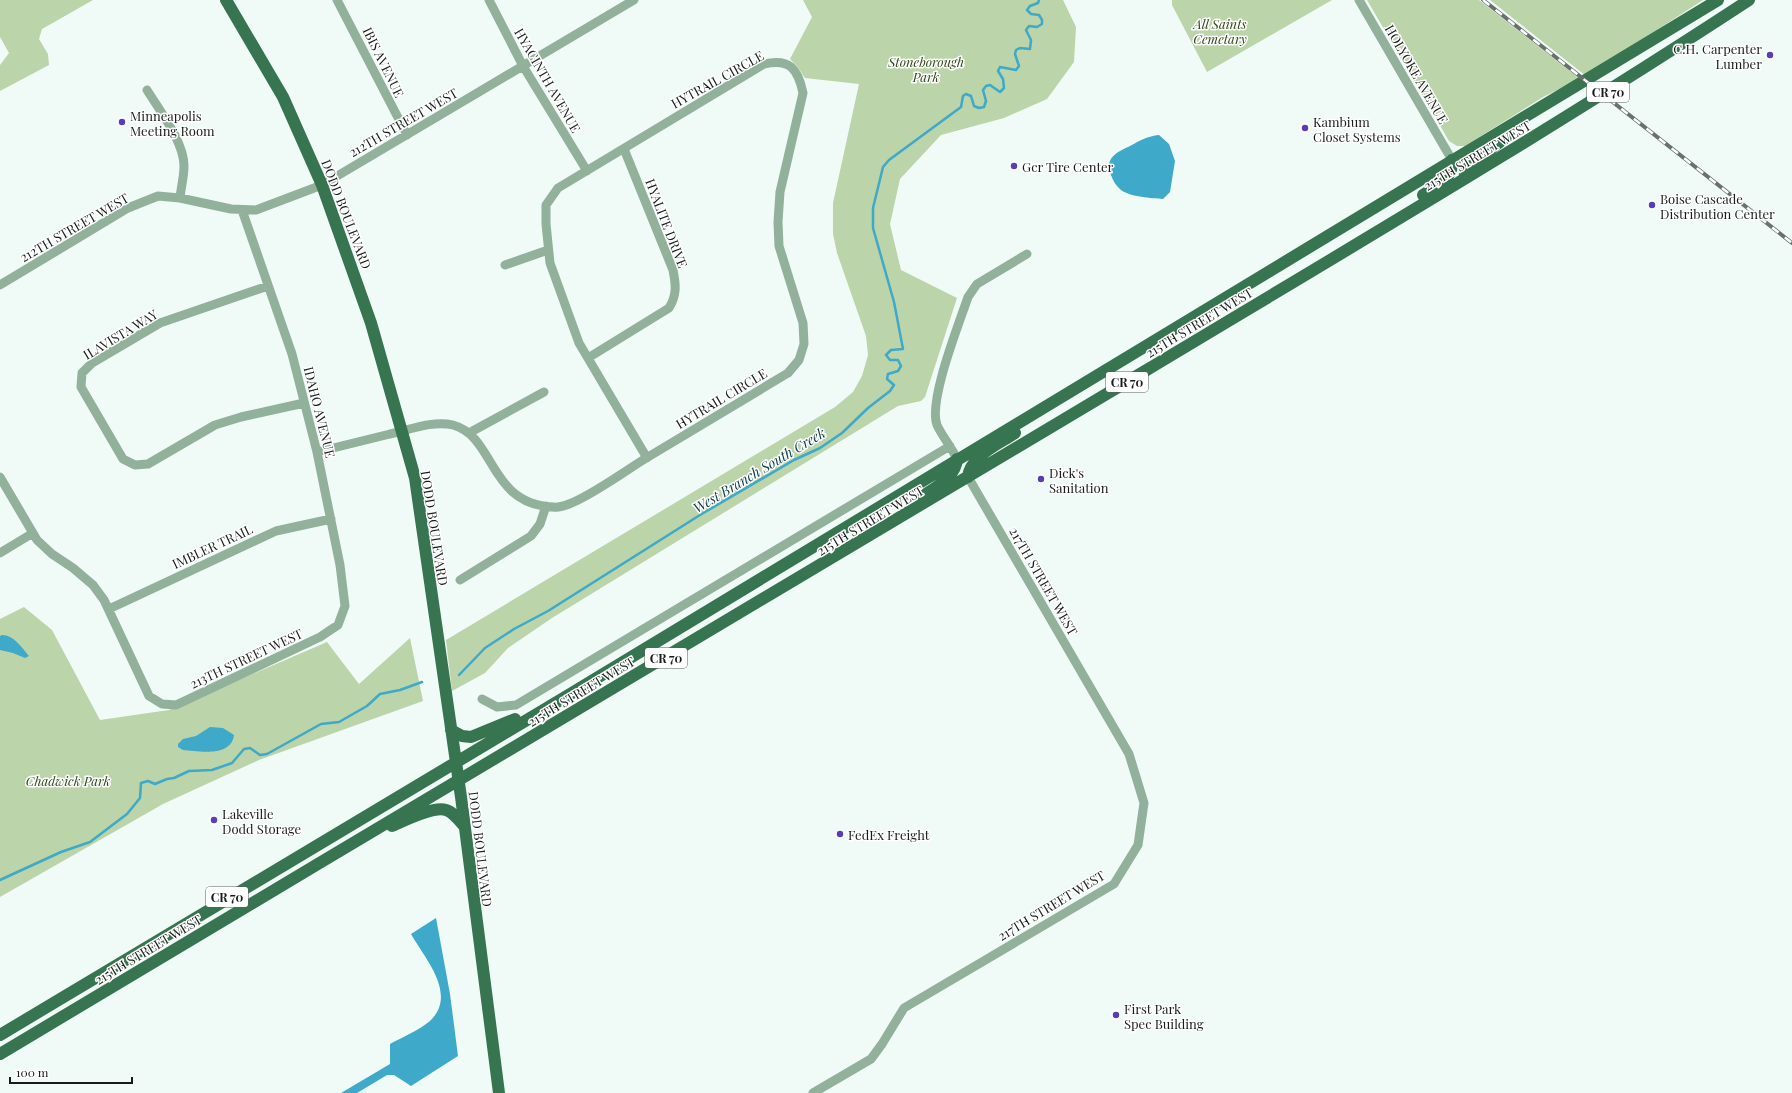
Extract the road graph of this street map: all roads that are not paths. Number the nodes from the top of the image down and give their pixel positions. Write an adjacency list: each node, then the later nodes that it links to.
1 (226, 0): 16 (main road, DODD BOULEVARD)
2 (337, 0): 11 (street, IBIS AVENUE)
3 (489, 0): 8 (street, HYACINTH AVENUE)
4 (634, 0): 8 (street, 212TH STREET WEST)
5 (1359, 0): 13 (street, HOLYOKE AVENUE)
6 (1718, 0): 10 (main road, 215TH STREET WEST / CR 70)
7 (1749, 0): 15 (main road, 215TH STREET WEST / CR 70)
8 (523, 66): 11 (street, 212TH STREET WEST); 14 (street, HYACINTH AVENUE)
9 (147, 90): 17 (street)
10 (1539, 109): 13 (main road, 215TH STREET WEST / CR 70); 15 (main road)
11 (407, 135): 16 (street, 212TH STREET WEST)
12 (624, 149): 14 (street, HYTRAIL CIRCLE); 25 (street, HYALITE DRIVE); 33 (street, HYTRAIL CIRCLE)
13 (1452, 160): 19 (main road); 28 (main road, 215TH STREET WEST / CR 70)
14 (587, 171): 20 (street, HYTRAIL CIRCLE)
15 (1464, 179): 19 (main road, 215TH STREET WEST / CR 70)
16 (322, 185): 18 (street, 212TH STREET WEST); 29 (main road, DODD BOULEVARD)
17 (180, 198): 18 (street, 212TH STREET WEST); 23 (street, 212TH STREET WEST)
18 (242, 210): 24 (street, IDAHO AVENUE)
19 (1363, 240): 36 (main road, 215TH STREET WEST / CR 70)
20 (548, 250): 22 (street); 25 (street, HYTRAIL CIRCLE)
21 (1027, 254): 31 (street)
22 (505, 265)
23 (0, 285)
24 (268, 286): 27 (street, IDAHO AVENUE); 27 (street, ILAVISTA WAY)
25 (588, 358): 33 (street, HYTRAIL CIRCLE)
26 (544, 392): 30 (street)
27 (304, 403): 32 (street, IDAHO AVENUE)
28 (1051, 403): 34 (main road, 215TH STREET WEST / CR 70); 36 (main road)
29 (401, 431): 30 (street); 32 (street); 47 (main road, DODD BOULEVARD)
30 (469, 433): 37 (street, HYTRAIL CIRCLE)
31 (950, 446): 34 (street); 46 (street, 215TH STREET WEST)
32 (317, 452): 38 (street, IDAHO AVENUE)
33 (647, 458): 37 (street, HYTRAIL CIRCLE)
34 (957, 459): 40 (main road); 45 (main road, 215TH STREET WEST / CR 70)
35 (0, 477): 39 (street)
36 (968, 477): 40 (main road, 215TH STREET WEST / CR 70); 55 (street, 217TH STREET WEST)
37 (546, 506): 42 (street)
38 (331, 518): 43 (street, IMBLER TRAIL); 44 (street, IDAHO AVENUE)
39 (33, 533): 41 (street); 43 (street)
40 (873, 534): 49 (main road, 215TH STREET WEST / CR 70)
41 (0, 553)
42 (460, 580)
43 (109, 609): 44 (street, 213TH STREET WEST)
44 (338, 625)
45 (567, 696): 47 (main road); 48 (main road, 215TH STREET WEST / CR 70)
46 (482, 699)
47 (451, 730): 48 (main road, DODD BOULEVARD)
48 (456, 762): 49 (main road, DODD BOULEVARD); 52 (main road, 215TH STREET WEST / CR 70)
49 (458, 780): 50 (main road, DODD BOULEVARD); 51 (main road, 215TH STREET WEST / CR 70)
50 (464, 826): 51 (main road); 54 (main road, DODD BOULEVARD)
51 (356, 840): 53 (main road, 215TH STREET WEST / CR 70)
52 (0, 1034)
53 (0, 1054)
54 (498, 1093)
55 (813, 1093)

